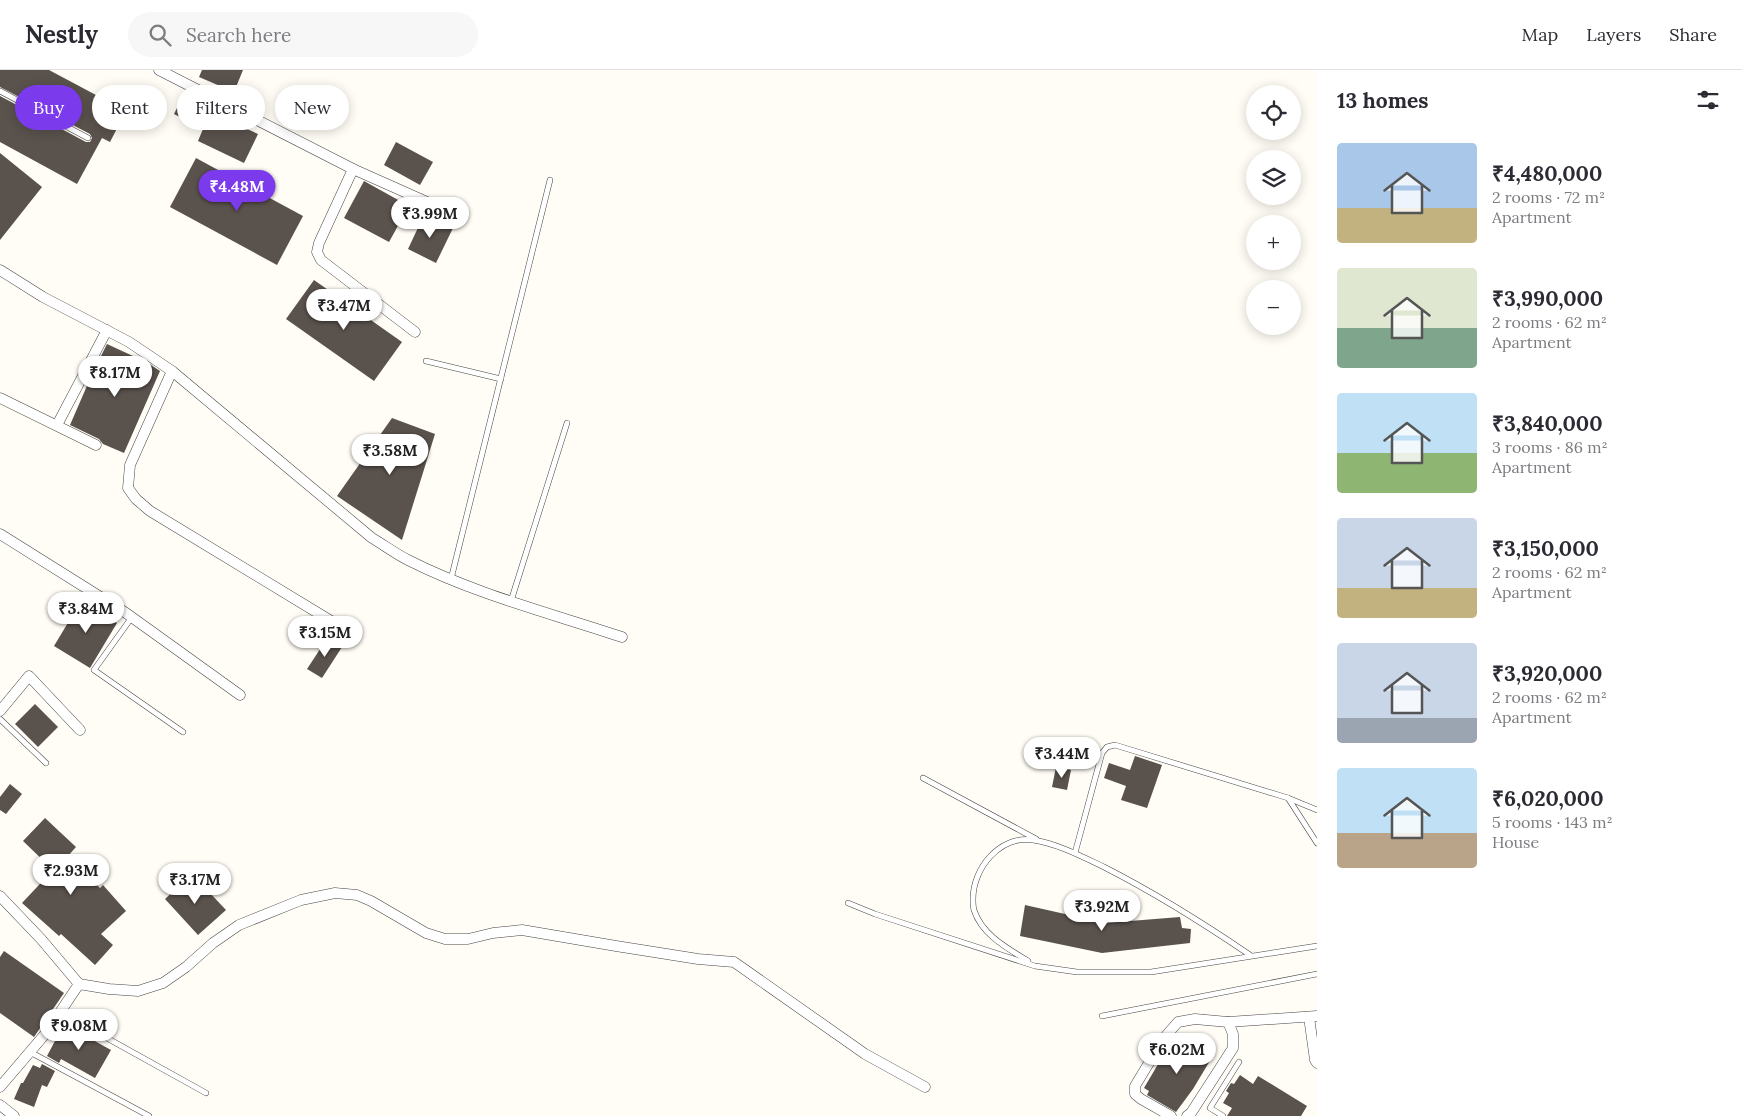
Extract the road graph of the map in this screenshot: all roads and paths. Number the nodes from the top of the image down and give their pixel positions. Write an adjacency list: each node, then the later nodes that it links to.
1 (159, 70): 4 (street)
2 (0, 91): 3 (lane)
3 (88, 138)
4 (353, 169): 6 (street); 9 (street)
5 (550, 180): 12 (lane)
6 (454, 214)
7 (0, 270): 8 (street)
8 (107, 330): 11 (street); 15 (street)
9 (416, 332)
10 (426, 360): 12 (lane)
11 (172, 371): 18 (street); 21 (street)
12 (501, 379): 18 (lane)
13 (0, 398): 15 (street)
14 (566, 423): 19 (lane)
15 (56, 425): 16 (street)
16 (96, 445)
17 (0, 534): 20 (street)
18 (451, 579): 19 (street)
19 (512, 601): 22 (street)
20 (132, 618): 23 (street); 27 (lane)
21 (346, 630)
22 (622, 636)
23 (240, 694)
24 (0, 711): 26 (street)
25 (0, 719): 28 (lane)
26 (80, 730)
27 (183, 732)
28 (46, 763)
29 (923, 778): 32 (lane)
30 (1288, 798): 31 (lane); 33 (lane); 34 (lane)
31 (1317, 810)
32 (1043, 843): 34 (lane); 39 (lane)
33 (1317, 843)
34 (1075, 853): 38 (lane)
35 (0, 896): 41 (street)
36 (848, 903): 39 (lane)
37 (1317, 946): 38 (lane)
38 (1250, 956): 39 (lane)
39 (1035, 966)
40 (1317, 974): 43 (lane)
41 (79, 984): 42 (street); 50 (street)
42 (60, 1012): 46 (street); 51 (lane)
43 (1102, 1016)
44 (1313, 1016): 45 (street); 48 (street)
45 (1228, 1022): 55 (street); 56 (street)
46 (30, 1052): 49 (street); 54 (lane)
47 (1239, 1062): 57 (lane)
48 (1317, 1063)
49 (0, 1088)
50 (925, 1088)
51 (206, 1094)
52 (0, 1105): 53 (street)
53 (14, 1116)
54 (149, 1116)
55 (1171, 1116)
56 (1187, 1116)
57 (1223, 1116)

